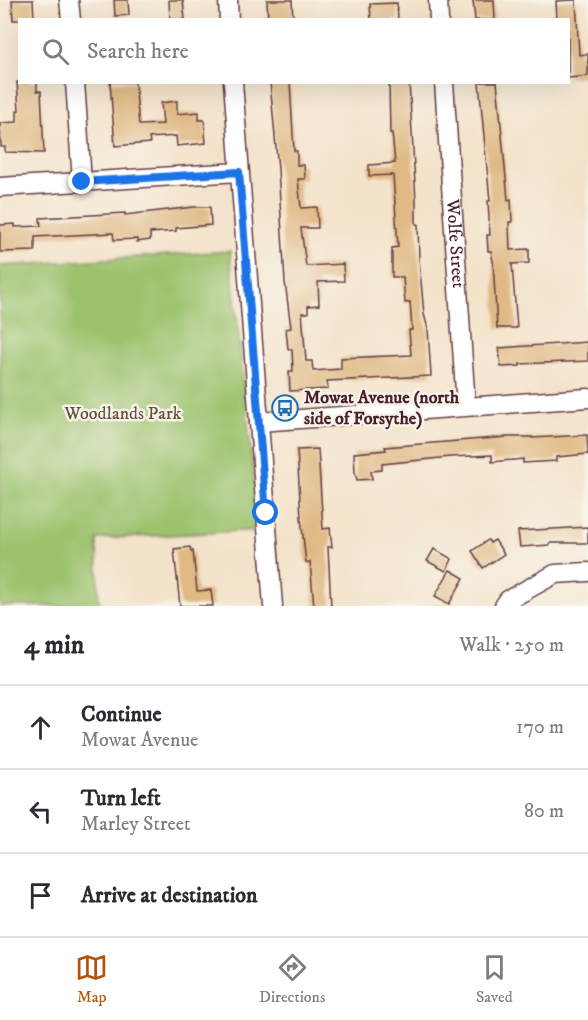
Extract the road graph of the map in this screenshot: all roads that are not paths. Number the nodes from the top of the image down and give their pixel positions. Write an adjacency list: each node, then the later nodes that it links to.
1 (69, 0): 4 (street)
2 (228, 0): 5 (street)
3 (438, 0): 6 (street)
4 (71, 18)
5 (229, 18)
6 (439, 18)
7 (75, 84): 11 (street)
8 (233, 84): 10 (street)
9 (444, 84): 14 (street, Wolfe Street)
10 (239, 172): 11 (street); 15 (street)
11 (82, 182): 12 (street)
12 (0, 187)
13 (588, 398): 14 (street)
14 (466, 406): 15 (street)
15 (259, 422): 17 (street)
16 (588, 572): 18 (street)
17 (273, 606)
18 (504, 606)

